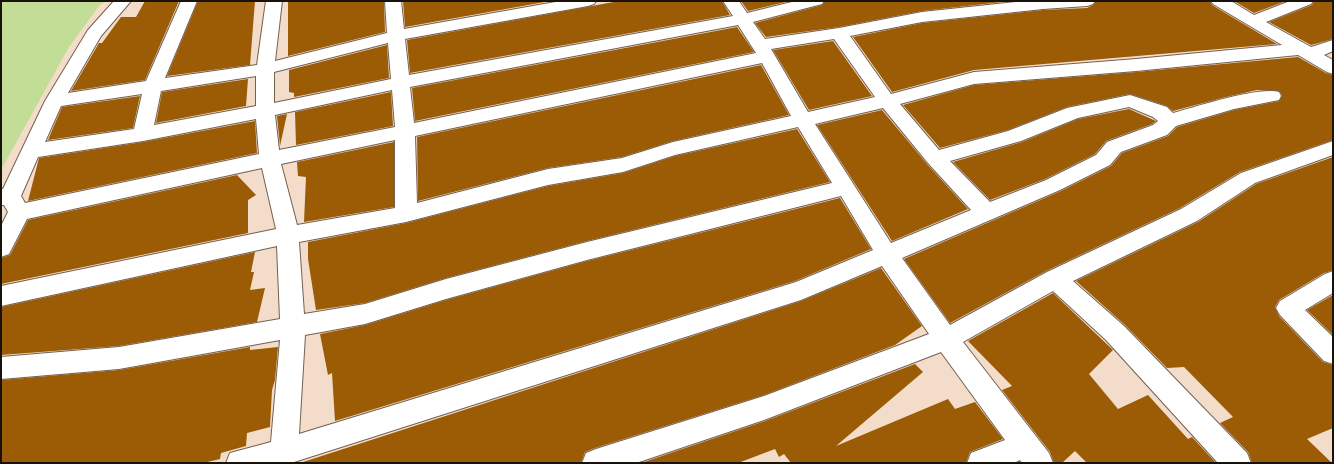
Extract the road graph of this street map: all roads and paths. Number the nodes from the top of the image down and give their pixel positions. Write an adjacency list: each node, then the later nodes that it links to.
1 (123, 1): 23 (street)
2 (189, 1): 21 (street)
3 (274, 1): 19 (street)
4 (393, 1): 14 (street)
5 (588, 1): 14 (street)
6 (731, 1): 11 (street)
7 (816, 1): 11 (street)
8 (1086, 1): 13 (street)
9 (1219, 1): 12 (street)
10 (1305, 1): 12 (street)
11 (744, 19): 16 (street); 20 (street)
12 (1253, 21): 17 (street)
13 (839, 33): 16 (street); 24 (street)
14 (395, 36): 19 (street); 20 (street)
15 (1333, 45): 17 (street)
16 (763, 51): 26 (street); 28 (street)
17 (1306, 52): 18 (street); 24 (street)
18 (1333, 68)
19 (265, 69): 21 (street); 25 (street)
20 (399, 82): 25 (street); 28 (street)
21 (153, 85): 23 (street); 29 (street)
22 (1272, 96): 27 (street)
23 (54, 101): 31 (street)
24 (887, 101): 26 (street); 32 (street)
25 (265, 111): 29 (street); 33 (street)
26 (804, 121): 34 (street); 37 (street)
27 (1169, 121): 32 (street); 36 (street)
28 (405, 132): 33 (street); 37 (street)
29 (143, 134): 31 (street)
30 (1333, 148): 41 (street)
31 (32, 151): 35 (street)
32 (935, 158): 36 (street)
33 (270, 159): 35 (street); 38 (street)
34 (846, 187): 40 (street); 44 (street)
35 (10, 201): 39 (street)
36 (986, 212): 40 (street)
37 (406, 214): 38 (street)
38 (288, 235): 43 (street); 44 (street)
39 (1, 248)
40 (887, 255): 45 (street); 48 (street)
41 (1055, 279): 45 (street); 53 (street)
42 (1333, 281): 46 (street)
43 (1, 296)
44 (293, 328): 47 (street); 48 (street)
45 (946, 339): 49 (street); 51 (street)
46 (1333, 353)
47 (1, 368)
48 (284, 452): 50 (street)
49 (1032, 454): 52 (street)
50 (240, 463)
51 (596, 463)
52 (981, 463)
53 (1237, 463)

